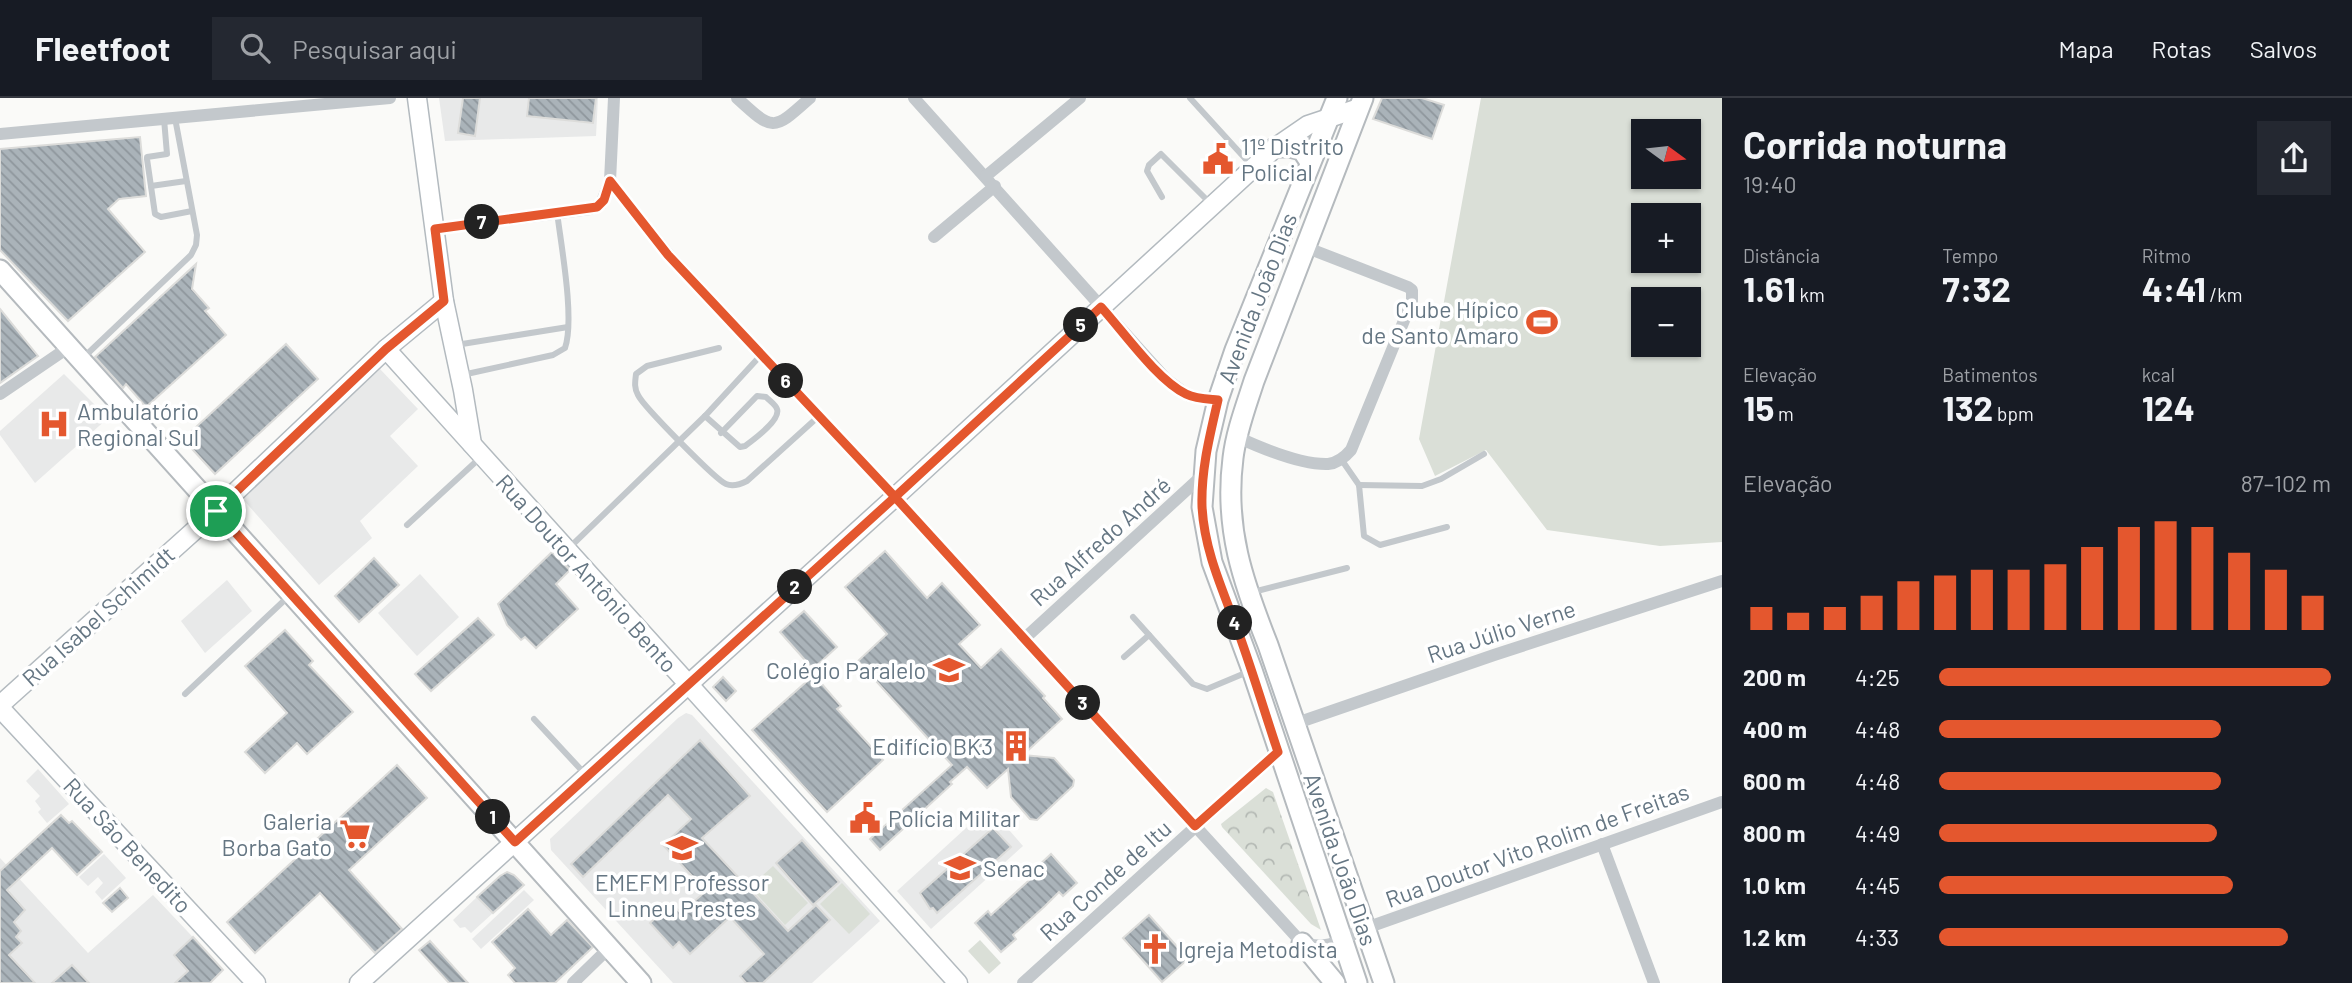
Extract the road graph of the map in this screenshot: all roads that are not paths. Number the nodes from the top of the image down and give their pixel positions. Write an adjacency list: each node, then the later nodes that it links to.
1 (390, 98): 11 (street)
2 (417, 98): 27 (street)
3 (614, 98): 20 (street)
4 (737, 98): 5 (street)
5 (810, 98)
6 (914, 98): 21 (street)
7 (1080, 98): 21 (street)
8 (1190, 98): 18 (lane)
9 (1337, 98): 12 (main road, Avenida João Dias)
10 (1361, 103): 12 (street); 29 (main road, Avenida João Dias)
11 (169, 118): 13 (street); 15 (lane); 16 (lane)
12 (1329, 118): 14 (street); 17 (main road, Avenida João Dias)
13 (0, 134)
14 (1276, 147): 17 (main road); 18 (street)
15 (181, 152): 16 (lane); 19 (lane)
16 (167, 154): 22 (lane)
17 (1310, 162): 41 (main road, Avenida João Dias)
18 (1254, 167): 24 (street)
19 (186, 181): 22 (lane); 25 (lane)
20 (610, 181): 26 (street); 38 (street)
21 (990, 181): 28 (street); 32 (street)
22 (151, 186): 25 (lane)
23 (1162, 197): 24 (lane)
24 (1212, 205): 32 (street)
25 (192, 211): 37 (lane)
26 (557, 212): 27 (street); 33 (lane)
27 (435, 229): 31 (street)
28 (934, 237)
29 (1305, 247): 45 (main road, Avenida João Dias); 49 (street)
30 (0, 270): 37 (main road)
31 (444, 301): 34 (street); 36 (street, Rua Isabel Schimidt)
32 (1101, 307): 41 (street); 52 (street)
33 (568, 327): 34 (lane); 39 (lane)
34 (454, 345): 39 (street)
35 (719, 348): 46 (lane)
36 (386, 349): 47 (street, Rua Doutor Antônio Bento); 53 (street, Rua Isabel Schimidt)
37 (75, 353): 40 (street); 53 (main road)
38 (761, 355): 42 (lane); 43 (street)
39 (460, 375): 47 (street)
40 (0, 394)
41 (1218, 400): 50 (main road, Avenida João Dias)
42 (705, 416): 44 (lane); 46 (lane)
43 (819, 416): 46 (lane); 52 (street)
44 (721, 433): 44 (lane)
45 (1237, 437): 49 (street); 59 (main road, Avenida João Dias)
46 (679, 441): 56 (lane)
47 (477, 450): 54 (lane); 56 (street, Rua Doutor Antônio Bento)
48 (1484, 454): 51 (lane)
49 (1341, 459): 51 (lane)
50 (1203, 475): 63 (street, Rua Alfredo André); 65 (main road, Avenida João Dias)
51 (1359, 485): 55 (lane)
52 (895, 497): 63 (street); 66 (street)
53 (216, 511): 60 (main road); 68 (street, Rua Isabel Schimidt)
54 (407, 525)
55 (1447, 527)
56 (567, 550): 66 (street, Rua Doutor Antônio Bento)
57 (1347, 568): 59 (lane)
58 (1722, 581): 70 (street, Rua Júlio Verne)
59 (1247, 593): 70 (main road, Avenida João Dias)
60 (290, 594): 67 (lane); 75 (main road)
61 (1133, 617): 62 (lane)
62 (1149, 635): 64 (lane); 65 (lane)
63 (1025, 638): 74 (street)
64 (1124, 657)
65 (1252, 670): 71 (main road, Avenida João Dias)
66 (687, 684): 72 (street); 85 (street, Rua Doutor Antônio Bento)
67 (185, 694)
68 (0, 707): 81 (street, Rua São Benedito)
69 (534, 719): 72 (lane)
70 (1294, 724): 77 (main road, Avenida João Dias)
71 (1278, 752): 74 (street, Rua Conde de Itu); 78 (main road, Avenida João Dias)
72 (587, 776): 75 (street)
73 (1721, 804): 76 (street, Rua Doutor Vito Rolim de Freitas)
74 (1195, 826): 79 (street); 86 (street, Rua Conde de Itu)
75 (515, 842): 80 (main road); 82 (street)
76 (1602, 844): 77 (street, Rua Doutor Vito Rolim de Freitas); 90 (street)
77 (1366, 928): 78 (street, Rua Doutor Vito Rolim de Freitas); 89 (main road, Avenida João Dias)
78 (1342, 939): 79 (street, Rua Doutor Vito Rolim de Freitas); 88 (main road, Avenida João Dias)
79 (1302, 943): 87 (main road)
80 (609, 948): 83 (street); 84 (main road)
81 (256, 983)
82 (359, 983)
83 (573, 983)
84 (641, 983)
85 (958, 983)
86 (1023, 983)
87 (1335, 983)
88 (1357, 983)
89 (1384, 983)
90 (1654, 983)

